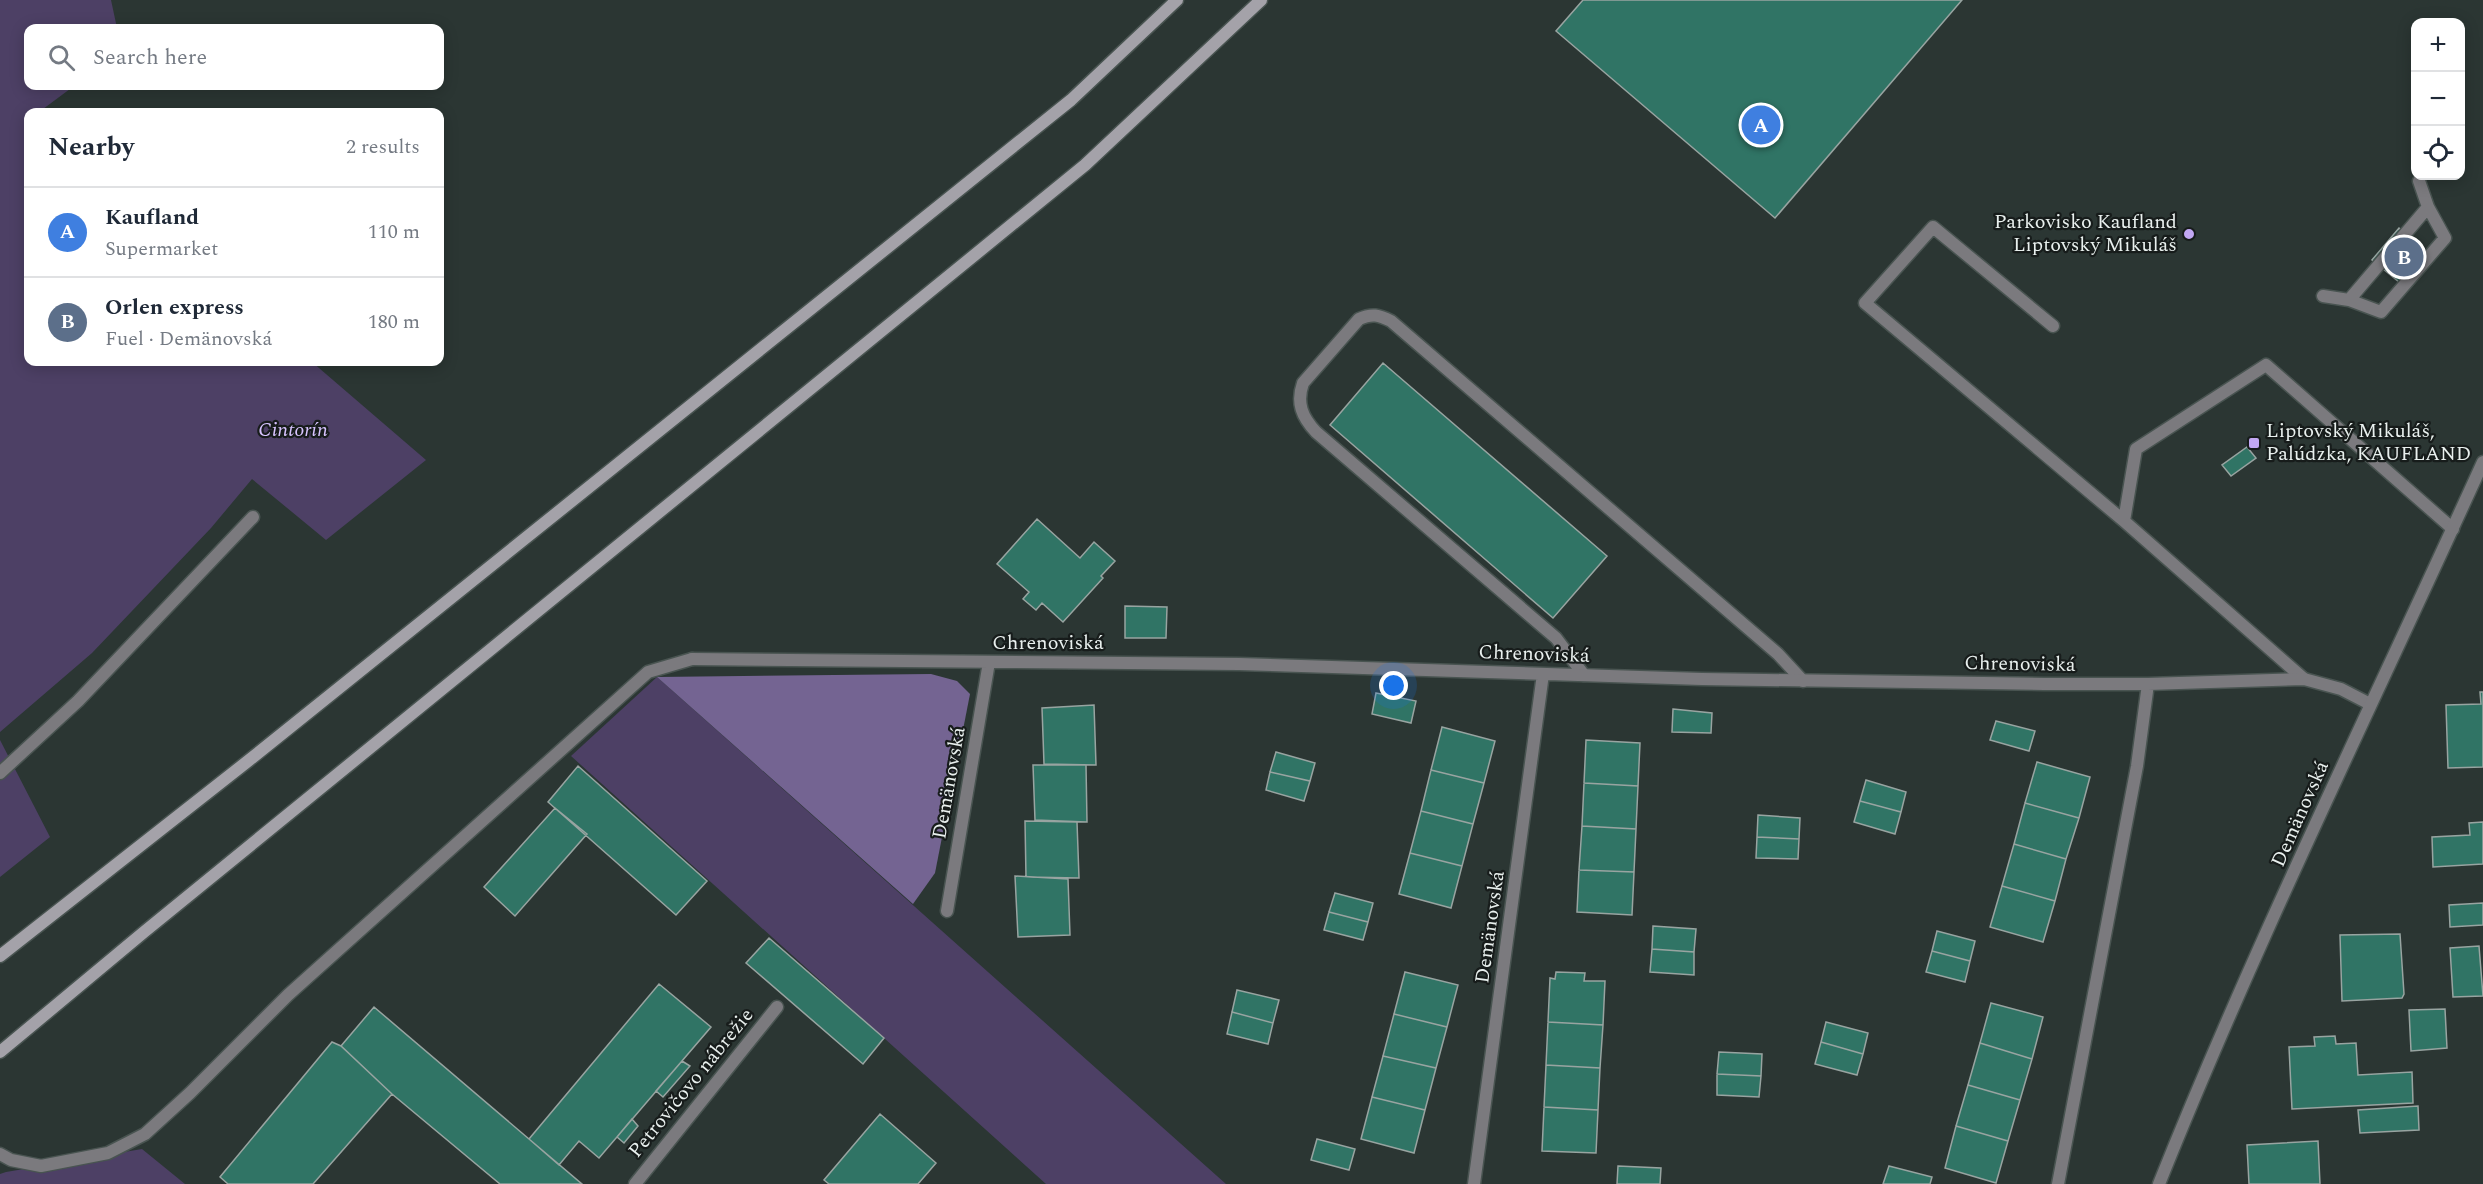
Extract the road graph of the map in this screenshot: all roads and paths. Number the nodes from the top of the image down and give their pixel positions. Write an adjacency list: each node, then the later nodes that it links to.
1 (1177, 0): 21 (main road)
2 (1262, 0): 23 (main road)
3 (2419, 181): 4 (street)
4 (2428, 207): 6 (street); 6 (street)
5 (2323, 296): 6 (street)
6 (2349, 300)
7 (2053, 326): 10 (street)
8 (2483, 462): 11 (street, Demänovská)
9 (253, 517): 19 (street)
10 (2124, 521): 11 (street); 15 (street)
11 (2453, 528): 18 (street, Demänovská)
12 (989, 662): 13 (street, Chrenoviská); 20 (street, Demänovská); 24 (street, Chrenoviská)
13 (1543, 674): 14 (street, Chrenoviská); 26 (street, Demänovská)
14 (1584, 675): 16 (street, Chrenoviská); 16 (street)
15 (2304, 679): 17 (street, Chrenoviská); 18 (street, Chrenoviská)
16 (1803, 681): 17 (street, Chrenoviská)
17 (2148, 684): 27 (street)
18 (2370, 704): 28 (street, Demänovská)
19 (0, 773)
20 (947, 911)
21 (0, 956)
22 (777, 1007): 25 (street, Petrovičovo nábrežie)
23 (0, 1052)
24 (0, 1154)
25 (635, 1184)
26 (1474, 1184)
27 (2058, 1184)
28 (2159, 1184)

